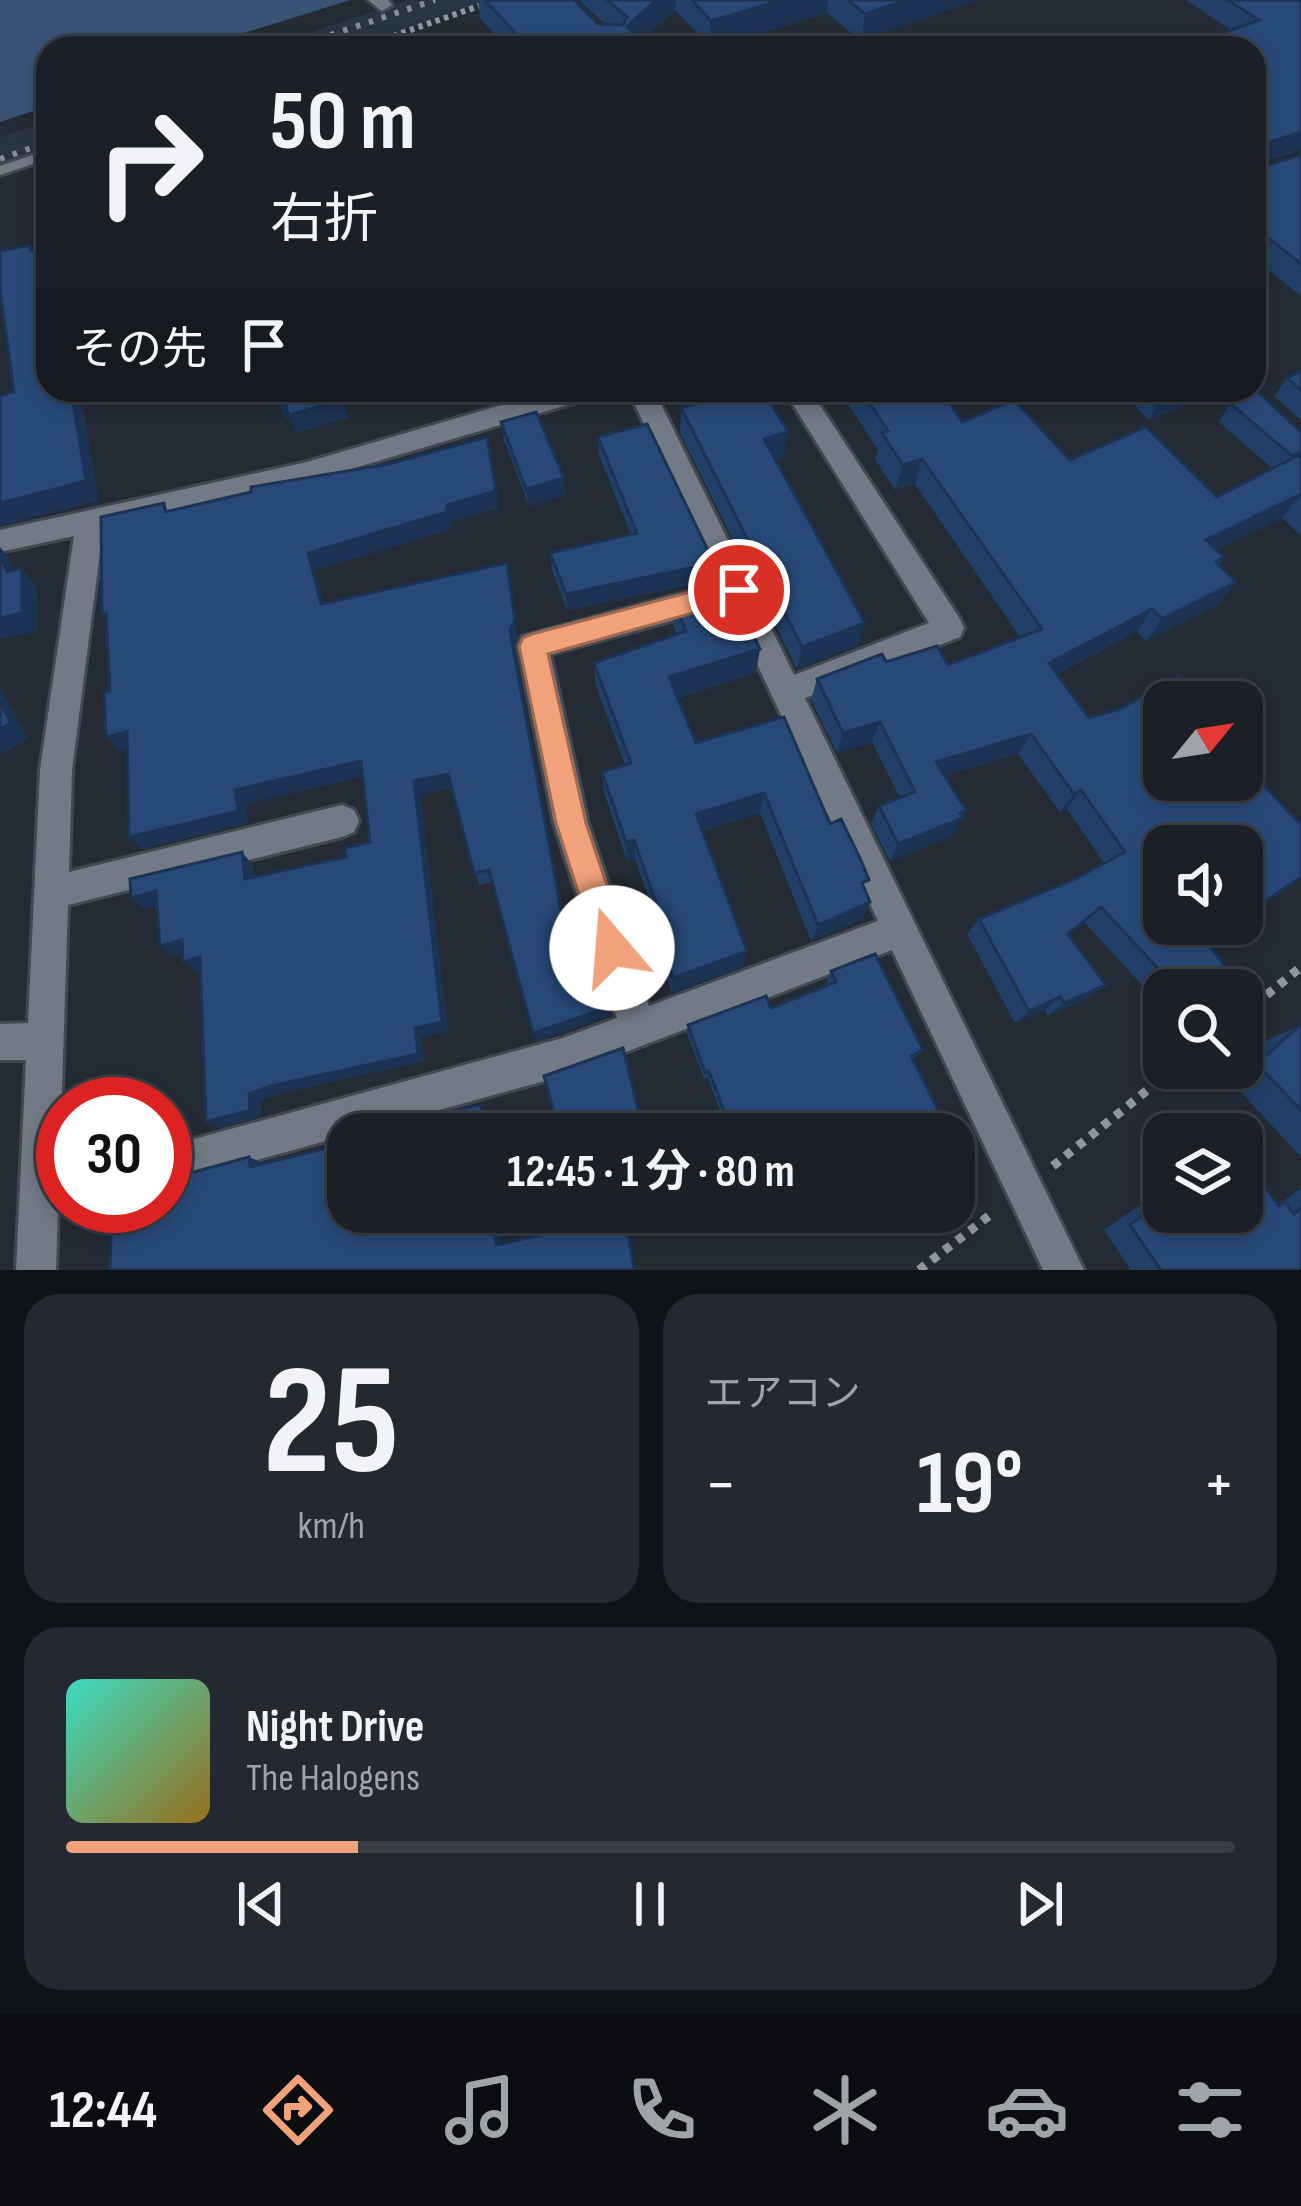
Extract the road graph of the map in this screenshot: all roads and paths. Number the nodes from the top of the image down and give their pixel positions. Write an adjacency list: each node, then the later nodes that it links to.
1 (496, 0): 2 (path)
2 (393, 36)
3 (36, 158): 4 (lane)
4 (0, 171)
5 (544, 402): 8 (street)
6 (647, 402): 10 (street)
7 (804, 402): 11 (street)
8 (90, 520): 9 (street); 13 (street)
9 (0, 541)
10 (739, 590): 11 (street); 17 (street)
11 (788, 691): 14 (street)
12 (342, 821): 13 (street)
13 (50, 893): 18 (street)
14 (899, 930): 17 (street); 24 (street)
15 (1301, 967): 16 (path)
16 (1263, 998)
17 (640, 1031): 21 (street)
18 (45, 1041): 19 (street); 20 (street)
19 (0, 1042)
20 (47, 1077)
21 (192, 1158)
22 (44, 1233): 23 (street)
23 (36, 1270)
24 (1064, 1270)

